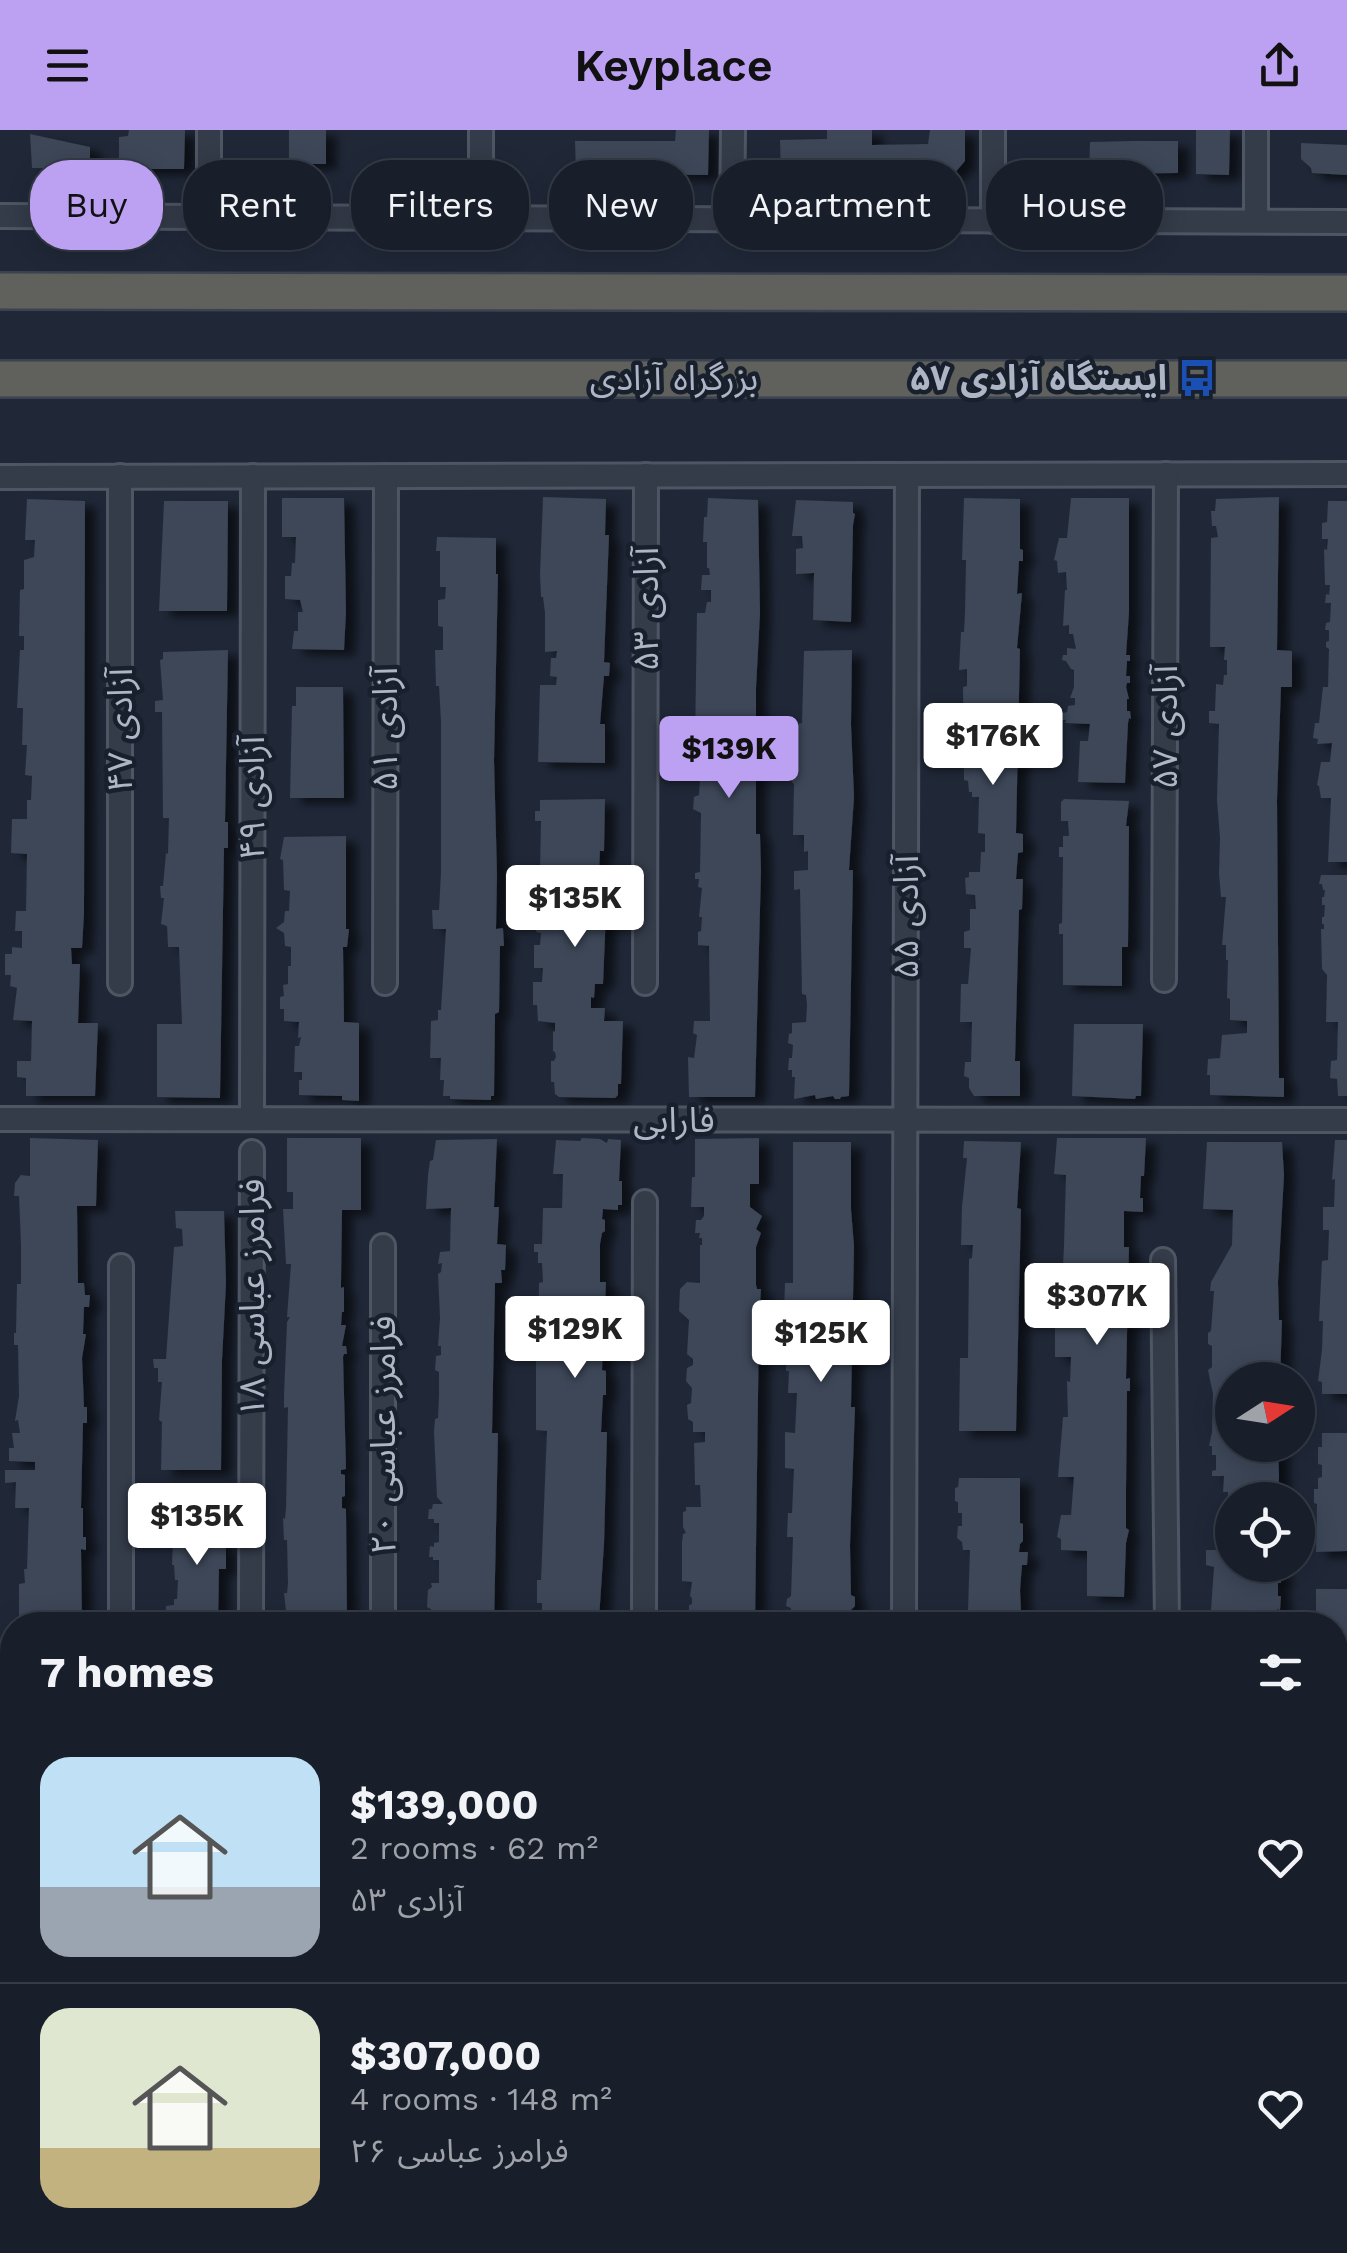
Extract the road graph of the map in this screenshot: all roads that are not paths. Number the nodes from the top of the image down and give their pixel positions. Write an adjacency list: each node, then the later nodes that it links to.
1 (210, 130): 6 (street)
2 (481, 130): 7 (street)
3 (733, 130): 8 (street)
4 (993, 130): 9 (street)
5 (1256, 130): 15 (street)
6 (210, 160)
7 (481, 160)
8 (733, 160)
9 (993, 160)
10 (0, 216): 11 (street)
11 (183, 217)
12 (529, 218): 13 (street)
13 (713, 219)
14 (1163, 222): 15 (street)
15 (1256, 222): 16 (street)
16 (1347, 222)
17 (0, 277): 19 (highway)
18 (0, 291): 19 (highway)
19 (106, 291): 20 (highway)
20 (1347, 293)
21 (0, 378): 22 (highway, بزرگراه آزادی)
22 (1347, 379)
23 (1166, 474): 24 (street); 26 (street); 31 (street, آزادی ۵۷)
24 (1347, 474)
25 (646, 475): 26 (street); 29 (street); 34 (street, ۵۳ آزادی)
26 (907, 475): 37 (street, آزادی ۵۵)
27 (120, 476): 28 (street); 30 (street); 32 (street, ۴۷ آزادی)
28 (253, 476): 29 (street); 35 (street, ۴۹ آزادی)
29 (386, 476): 33 (street, ۵۱ آزادی)
30 (0, 477)
31 (1164, 980)
32 (120, 983)
33 (385, 983)
34 (645, 984)
35 (252, 1119): 36 (street, فارابی); 37 (street, فارابی)
36 (0, 1120)
37 (905, 1120): 38 (street, فارابی); 48 (street, آزادی ۵۵)
38 (1347, 1120)
39 (252, 1152): 45 (street, فرامرز عباسی ۱۸)
40 (645, 1202): 47 (street)
41 (384, 1246): 46 (street, فرامرز عباسی ۲۰)
42 (1163, 1260): 49 (street)
43 (122, 1266): 44 (street)
44 (120, 1612)
45 (251, 1612)
46 (383, 1612)
47 (644, 1612)
48 (904, 1612)
49 (1167, 1612)

